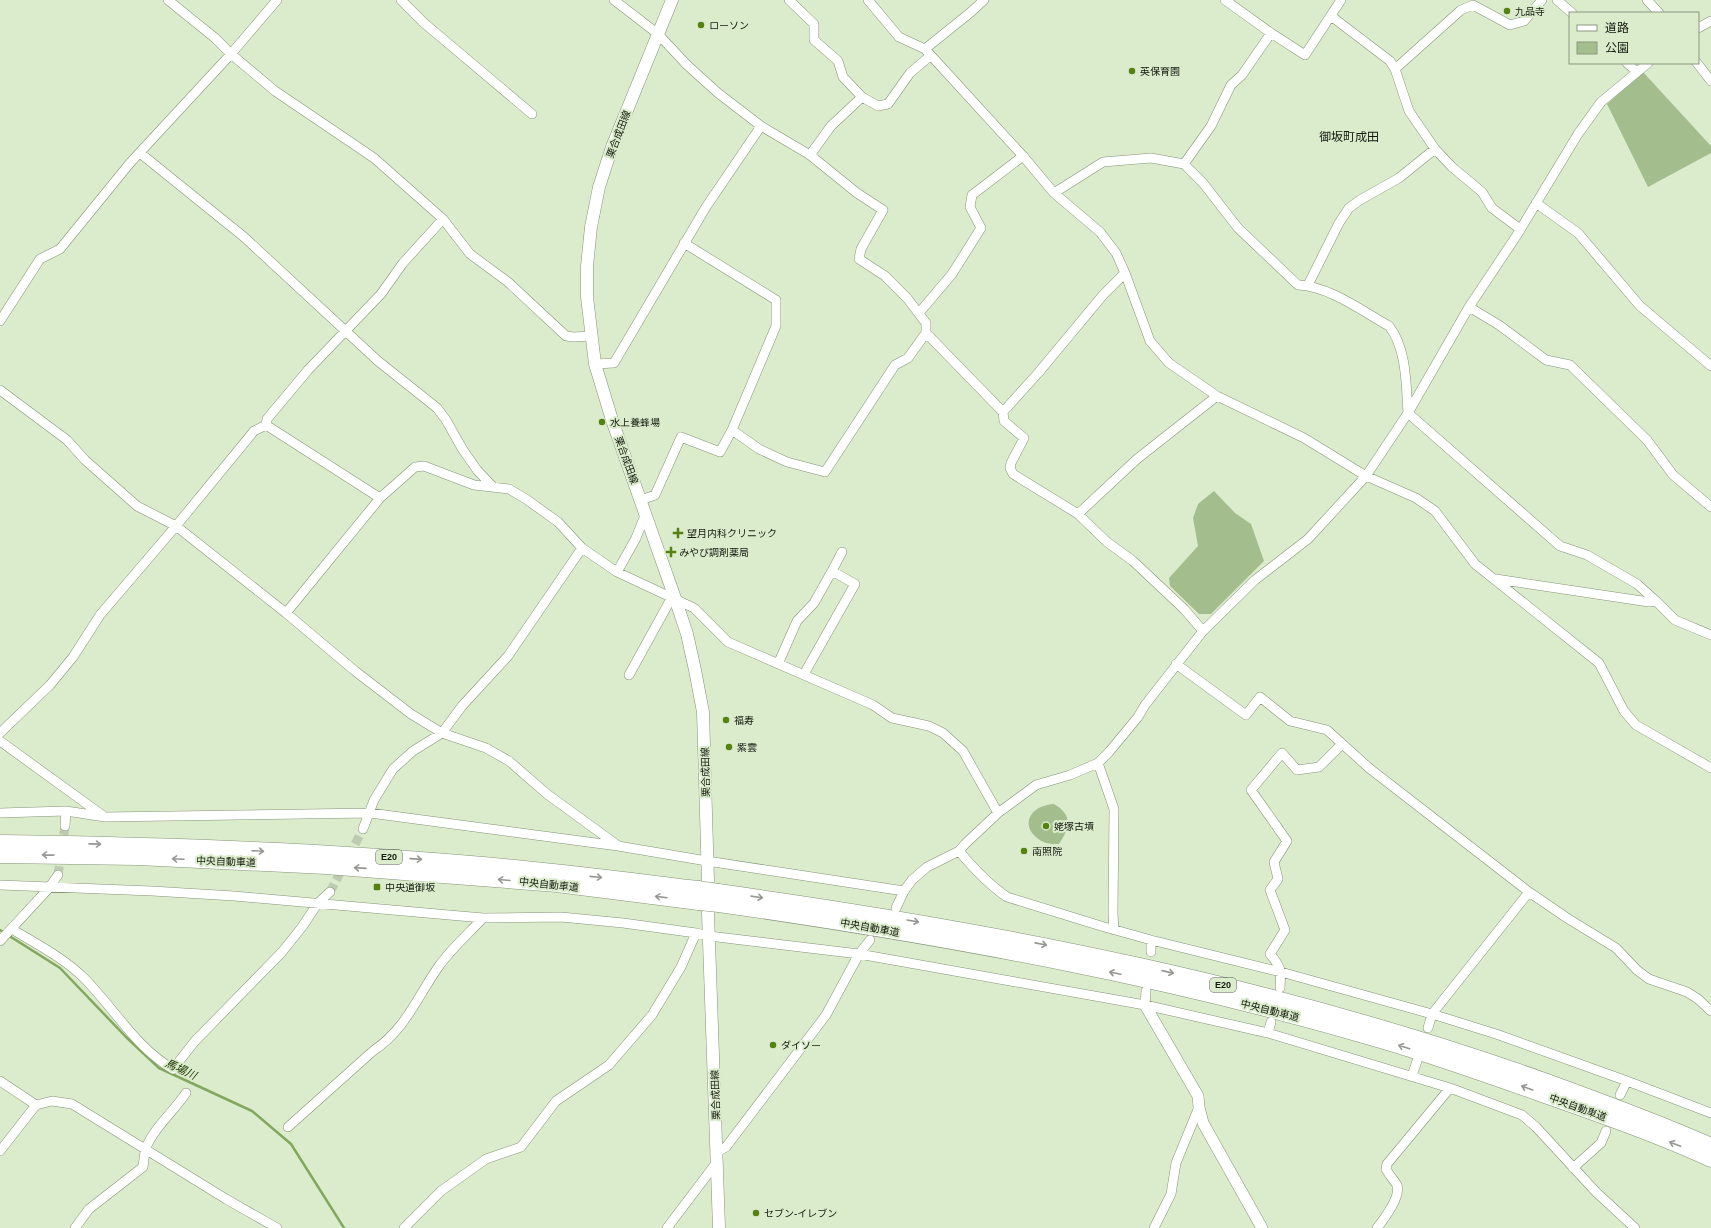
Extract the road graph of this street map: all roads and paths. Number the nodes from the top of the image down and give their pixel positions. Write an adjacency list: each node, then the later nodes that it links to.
1 (168, 0): 22 (street)
2 (277, 0): 22 (street)
3 (401, 0): 30 (street)
4 (614, 0): 20 (street)
5 (672, 0): 20 (main road, 栗合成田線)
6 (789, 0): 29 (street)
7 (868, 0): 21 (street)
8 (984, 0): 21 (street)
9 (1225, 0): 19 (street)
10 (1341, 0): 16 (street)
11 (1542, 0): 26 (street)
12 (1557, 0): 14 (street)
13 (1647, 0): 15 (street)
14 (1571, 12)
15 (1659, 12)
16 (1331, 16): 19 (street); 26 (street)
17 (1711, 21): 18 (street)
18 (1699, 27)
19 (1271, 33): 36 (street)
20 (658, 34): 31 (street); 49 (main road, 栗合成田線)
21 (927, 52): 29 (street); 35 (street)
22 (231, 54): 33 (street); 39 (street)
23 (1628, 64): 27 (street)
24 (1647, 64): 27 (street)
25 (1699, 64): 28 (street)
26 (1395, 68): 32 (street)
27 (1636, 72): 38 (street)
28 (1711, 81)
29 (862, 96): 34 (street)
30 (532, 114)
31 (761, 126): 34 (street); 41 (street)
32 (1435, 149): 40 (street); 43 (street)
33 (140, 153): 46 (street); 47 (street)
34 (810, 155): 45 (street)
35 (1023, 156): 37 (street); 45 (street)
36 (1184, 164): 37 (street); 43 (street)
37 (1054, 193): 42 (street)
38 (1536, 203): 40 (street); 51 (street)
39 (443, 219): 47 (street); 49 (street)
40 (1520, 229): 44 (street)
41 (684, 243): 50 (street); 57 (street)
42 (1125, 273): 53 (street); 54 (street)
43 (1308, 285): 55 (street)
44 (1469, 307): 55 (street); 62 (street)
45 (919, 313): 48 (street)
46 (0, 321)
47 (346, 331): 56 (street); 59 (street)
48 (926, 333): 54 (street); 57 (street)
49 (591, 336): 50 (main road, 栗合成田線)
50 (595, 364): 61 (main road, 栗合成田線)
51 (1711, 366)
52 (0, 390): 65 (street)
53 (1217, 396): 58 (street); 64 (street)
54 (1003, 412): 64 (street)
55 (1408, 413): 58 (street); 72 (street)
56 (266, 425): 60 (street); 65 (street)
57 (732, 430): 61 (street)
58 (1366, 476): 70 (street); 74 (street)
59 (493, 487): 60 (street); 66 (street)
60 (380, 498): 73 (street)
61 (641, 500): 63 (main road, 栗合成田線)
62 (1711, 507)
63 (646, 513): 68 (street); 71 (main road, 栗合成田線)
64 (1078, 514): 74 (street)
65 (176, 526): 73 (street); 80 (street)
66 (582, 548): 68 (street); 81 (street)
67 (842, 552): 69 (street)
68 (617, 572): 71 (street)
69 (832, 572): 76 (street); 79 (street)
70 (1494, 579): 72 (street); 85 (street)
71 (674, 599): 76 (street); 78 (street); 97 (main road, 栗合成田線)
72 (1656, 600): 75 (street)
73 (286, 613): 81 (street)
74 (1203, 631): 77 (street)
75 (1711, 635)
76 (778, 664): 79 (street)
77 (1176, 664): 83 (street); 84 (street)
78 (629, 674)
79 (804, 674): 89 (street)
80 (0, 733)
81 (442, 733): 88 (street); 94 (street)
82 (0, 741): 90 (street)
83 (1342, 744): 103 (street); 116 (street)
84 (1098, 762): 89 (street); 108 (street)
85 (1711, 768)
86 (66, 811): 87 (street); 90 (street); 91 (street)
87 (0, 813)
88 (370, 813): 90 (street); 92 (street); 94 (street)
89 (998, 813): 95 (street)
90 (105, 817)
91 (65, 826)
92 (363, 829)
93 (0, 843): 104 (highway, 中央自動車道 / E20, one-way to 104)
94 (618, 846): 97 (street)
95 (959, 851): 101 (street); 108 (street)
96 (0, 855): 104 (highway, 中央自動車道 / E20, one-way to 96)
97 (707, 861): 101 (street); 104 (main road, 栗合成田線)
98 (58, 875): 100 (street)
99 (0, 885): 100 (street)
100 (49, 888): 105 (street); 110 (street)
101 (904, 891): 106 (street)
102 (330, 892): 105 (street)
103 (1530, 892): 120 (street); 121 (street)
104 (708, 897): 111 (main road, 栗合成田線); 137 (highway, 中央自動車道 / E20, one-way to 137); 141 (highway, 中央自動車道 / E20, one-way to 104)
105 (318, 903): 107 (street); 110 (street)
106 (896, 908)
107 (483, 918): 109 (street); 135 (street)
108 (1114, 930): 113 (street)
109 (696, 933): 111 (street); 145 (street)
110 (6, 934)
111 (709, 936): 115 (street); 140 (main road, 栗合成田線)
112 (870, 940): 115 (street)
113 (1151, 940): 114 (street); 116 (street)
114 (1151, 952)
115 (859, 954): 119 (street); 140 (street)
116 (1281, 972): 117 (street); 121 (street)
117 (1280, 988)
118 (1146, 991): 119 (street)
119 (1145, 1005): 124 (street); 133 (street)
120 (1711, 1011)
121 (1432, 1014): 123 (street); 128 (street)
122 (1271, 1022): 124 (street)
123 (1428, 1028)
124 (1268, 1033): 126 (street)
125 (1417, 1061): 126 (street)
126 (1412, 1076): 129 (street)
127 (0, 1081): 132 (street)
128 (1627, 1081): 131 (street); 134 (street)
129 (1450, 1088): 142 (street); 150 (street)
130 (186, 1093): 138 (street)
131 (1620, 1095)
132 (36, 1105): 138 (street); 139 (street)
133 (1199, 1107): 148 (street); 149 (street)
134 (1711, 1113)
135 (288, 1127)
136 (1606, 1131): 142 (street)
137 (1711, 1146)
138 (146, 1149): 143 (street); 144 (street)
139 (0, 1151)
140 (717, 1157): 146 (street); 147 (main road, 栗合成田線)
141 (1711, 1159)
142 (1573, 1168): 151 (street)
143 (75, 1228)
144 (277, 1228)
145 (404, 1228)
146 (667, 1228)
147 (719, 1228)
148 (1154, 1228)
149 (1262, 1228)
150 (1377, 1228)
151 (1635, 1228)

